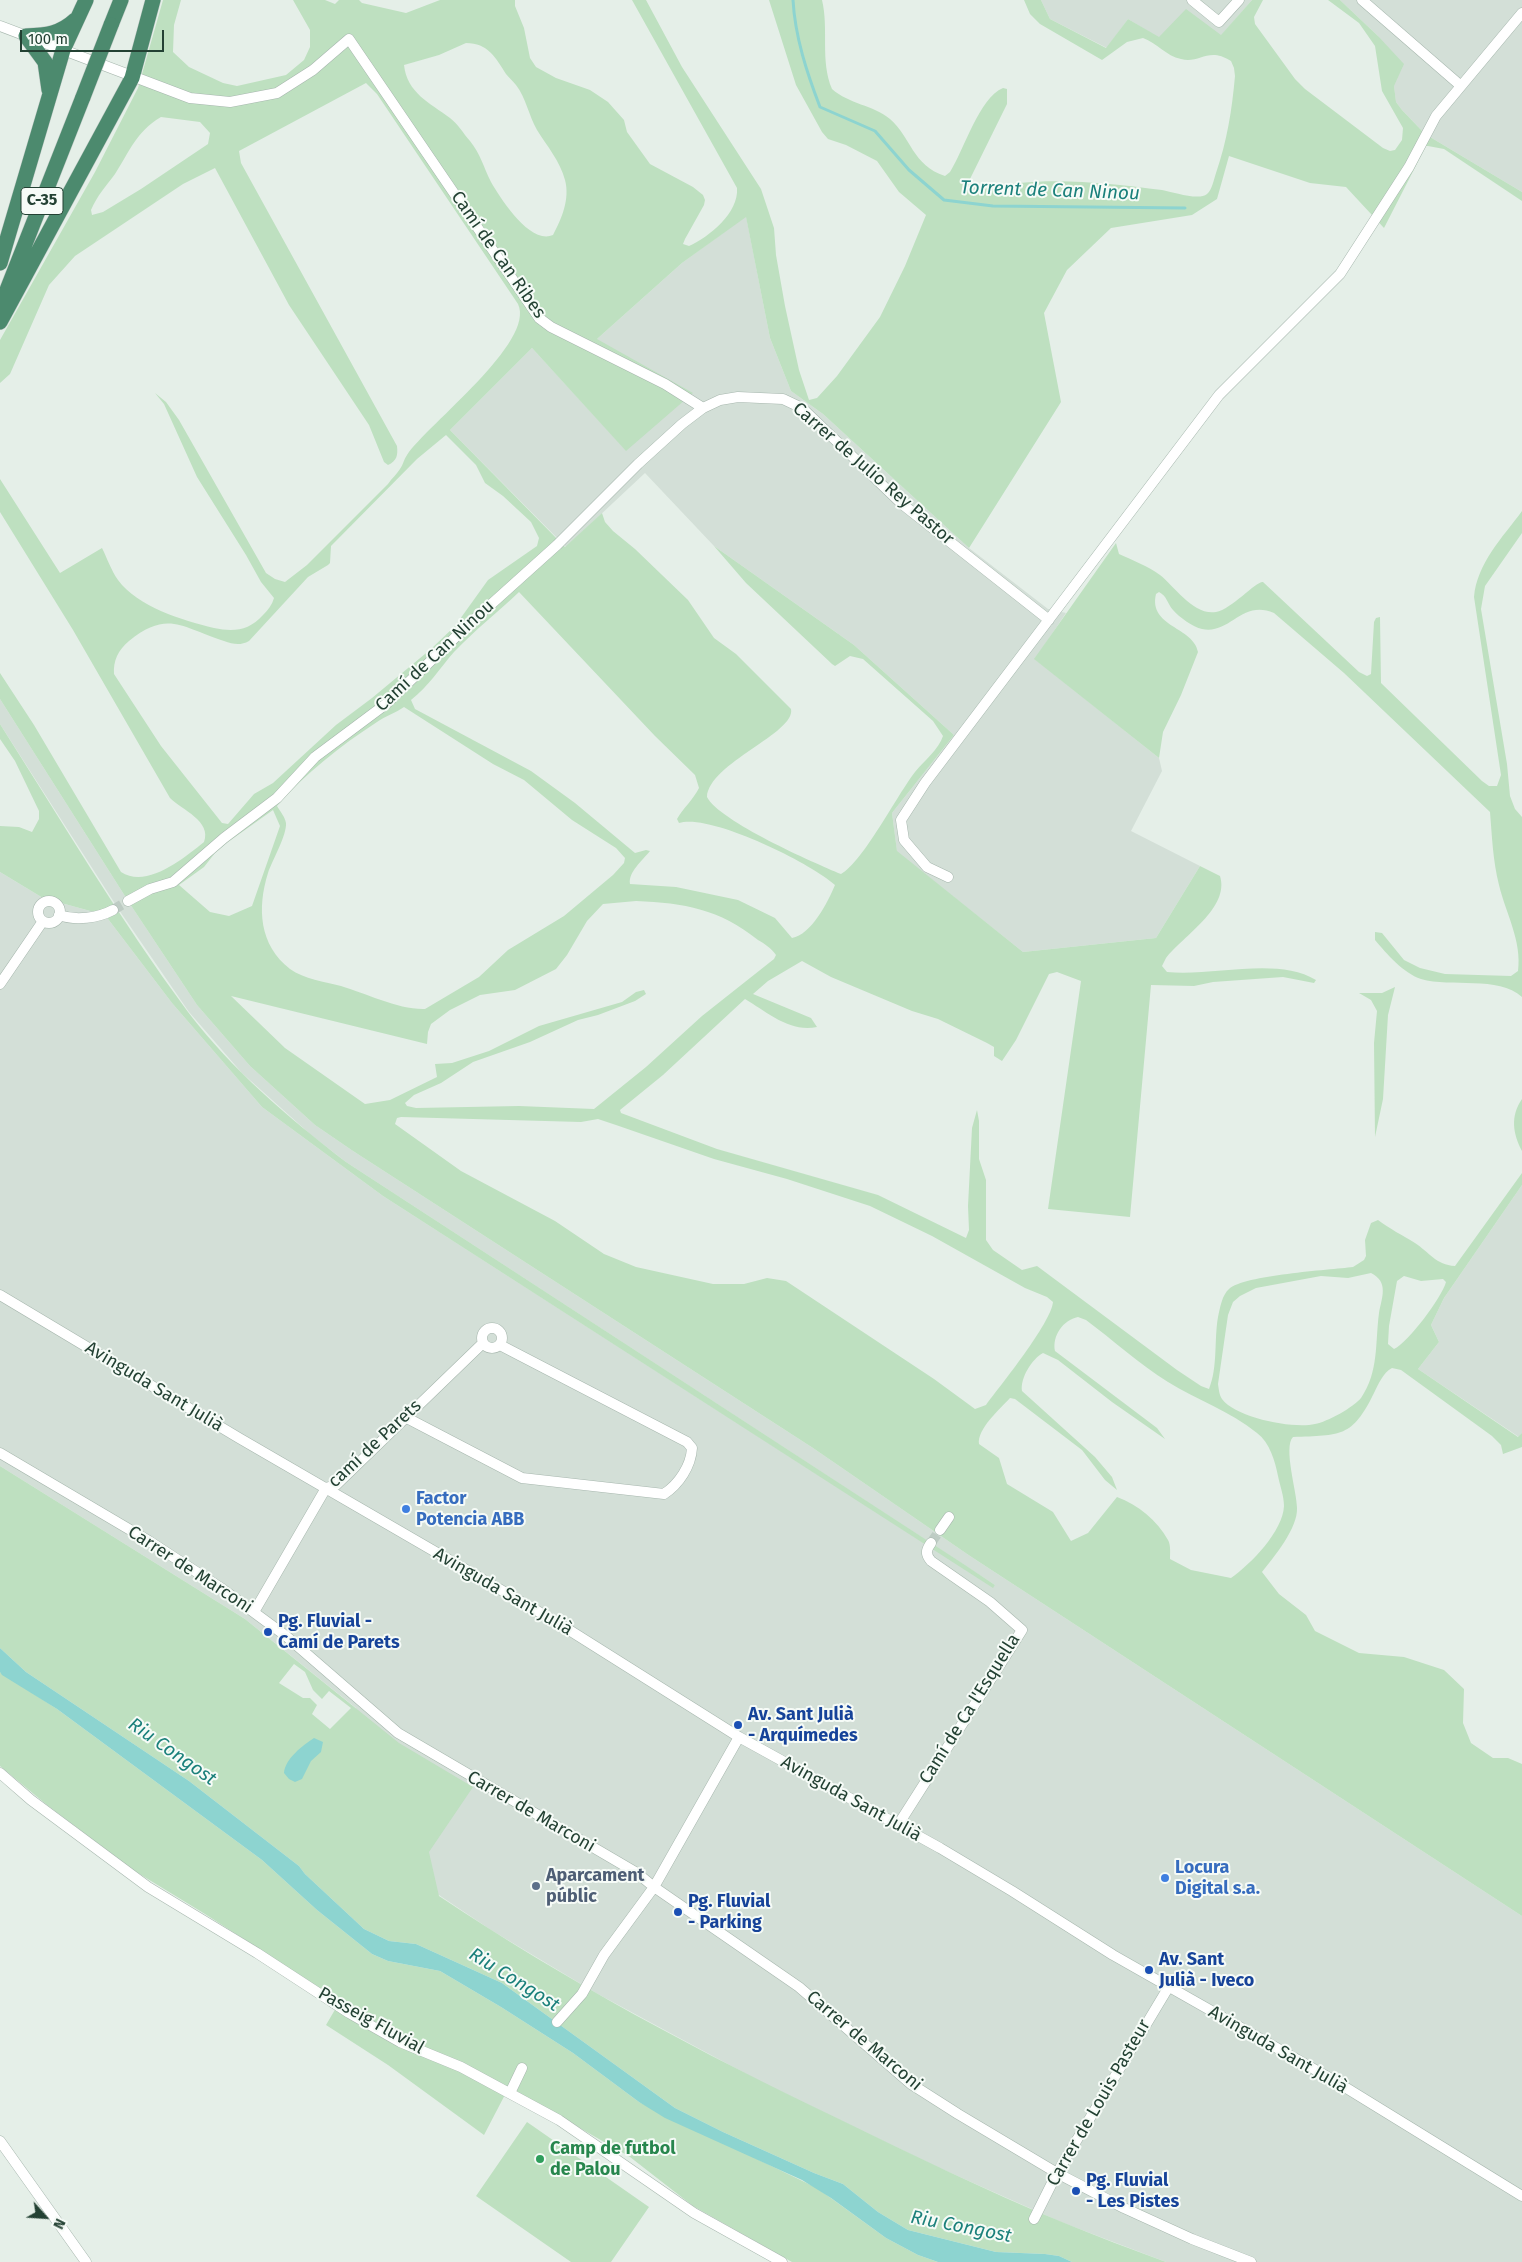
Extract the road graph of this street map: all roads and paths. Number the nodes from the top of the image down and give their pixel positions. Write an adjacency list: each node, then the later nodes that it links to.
1 (86, 0): 8 (highway)
2 (121, 0): 16 (highway, C-35, bridge)
3 (153, 0): 12 (highway)
4 (1192, 0): 5 (street)
5 (1239, 0)
6 (1362, 0): 13 (street)
7 (1522, 13): 13 (street)
8 (79, 15): 10 (highway); 11 (highway)
9 (0, 26): 10 (street)
10 (26, 36): 11 (street); 14 (highway)
11 (63, 50): 12 (street); 14 (highway)
12 (132, 78): 17 (highway); 18 (street, Camí de Can Ribes)
13 (1461, 86): 19 (street)
14 (49, 99): 15 (highway)
15 (0, 263)
16 (0, 306)
17 (0, 322)
18 (703, 408): 19 (street, Carrer de Julio Rey Pastor); 21 (street, Camí de Can Ninou)
19 (1049, 620): 20 (street)
20 (948, 877)
21 (128, 901)
22 (113, 910): 23 (street)
23 (59, 915): 24 (street); 24 (street)
24 (43, 921): 25 (street)
25 (0, 984)
26 (0, 1295): 31 (street, Avinguda Sant Julià)
27 (483, 1343): 28 (street); 28 (street); 29 (street, camí de Parets)
28 (500, 1344): 29 (street)
29 (405, 1417): 31 (street, camí de Parets)
30 (0, 1453): 35 (street, Carrer de Marconi)
31 (326, 1488): 35 (street, camí de Parets); 36 (street, Avinguda Sant Julià)
32 (949, 1517): 33 (street)
33 (940, 1530)
34 (931, 1543): 38 (street, Camí de Ca l'Esquella)
35 (254, 1612): 39 (street, Carrer de Marconi)
36 (739, 1737): 38 (street, Avinguda Sant Julià); 39 (street)
37 (0, 1773): 43 (street, Passeig Fluvial)
38 (898, 1825): 40 (street, Avinguda Sant Julià)
39 (654, 1887): 41 (street); 45 (street, Carrer de Marconi)
40 (1168, 1988): 45 (street, Carrer de Louis Pasteur); 46 (street, Avinguda Sant Julià)
41 (557, 2022)
42 (522, 2068): 43 (street)
43 (510, 2093): 49 (street, Passeig Fluvial)
44 (0, 2141): 48 (street)
45 (1057, 2172): 47 (street, Carrer de Louis Pasteur); 50 (street, Carrer de Marconi)
46 (1522, 2196)
47 (1034, 2219)
48 (86, 2262)
49 (782, 2262)
50 (1251, 2262)

